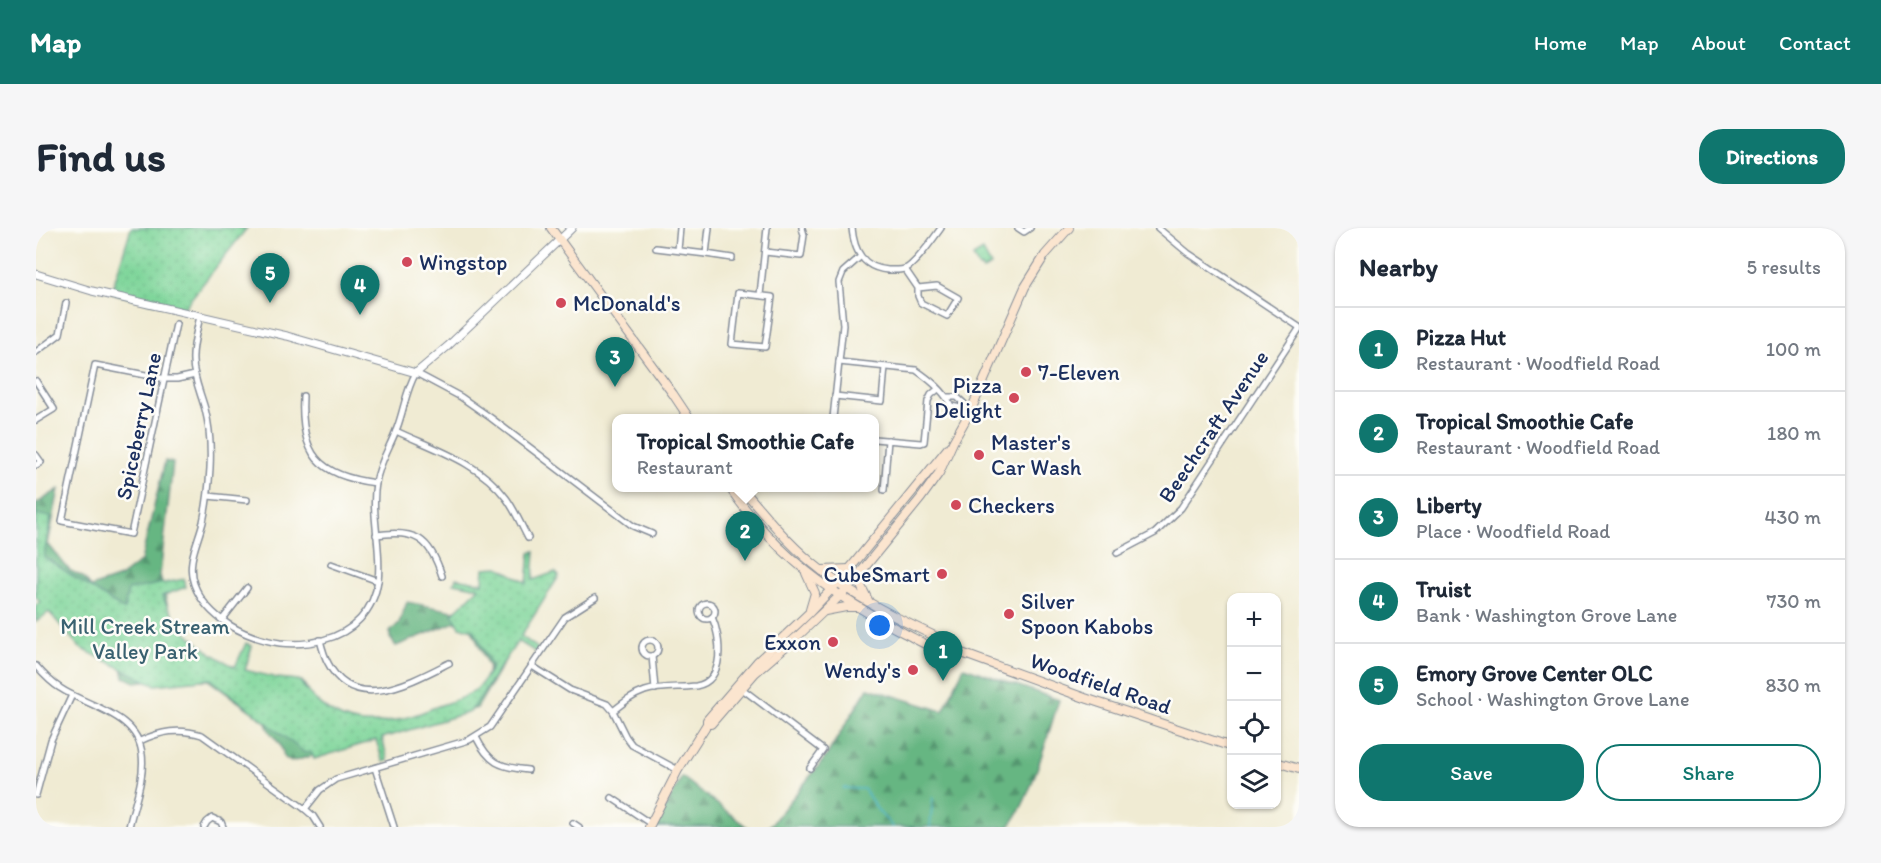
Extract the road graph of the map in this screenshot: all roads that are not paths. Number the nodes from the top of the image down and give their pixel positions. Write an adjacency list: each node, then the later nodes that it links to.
1 (551, 228): 13 (main road)
2 (572, 228): 13 (street)
3 (680, 228): 15 (street)
4 (709, 228): 17 (street)
5 (767, 228): 16 (street)
6 (802, 228): 16 (street)
7 (852, 228): 18 (street)
8 (941, 228): 20 (street)
9 (1018, 228): 10 (street)
10 (1030, 228)
11 (1069, 228): 38 (main road)
12 (1158, 228): 27 (street)
13 (560, 239): 31 (street); 39 (main road)
14 (656, 248): 15 (street)
15 (678, 250): 17 (street)
16 (765, 252): 23 (street)
17 (706, 254): 19 (street)
18 (860, 257): 20 (street); 29 (street)
19 (732, 258)
20 (905, 269): 22 (street)
21 (36, 275): 25 (street)
22 (918, 288): 22 (street)
23 (760, 296): 23 (street)
24 (66, 303): 28 (street)
25 (200, 316): 31 (street); 32 (street)
26 (176, 324): 33 (street, Spiceberry Lane)
27 (1299, 328): 57 (street, Beechcraft Avenue)
28 (36, 352)
29 (839, 362): 30 (street); 37 (street)
30 (885, 367): 35 (street); 37 (street)
31 (416, 373): 42 (street); 54 (street)
32 (195, 375): 33 (street); 52 (street)
33 (166, 379): 33 (street, Spiceberry Lane)
34 (36, 381): 41 (street)
35 (938, 389): 38 (street); 44 (street)
36 (303, 396): 48 (street)
37 (835, 396): 40 (street)
38 (972, 410): 45 (main road)
39 (686, 414)
40 (833, 414)
41 (36, 420)
42 (396, 431): 48 (street); 56 (street)
43 (879, 439): 44 (street)
44 (888, 440): 49 (street)
45 (953, 442): 59 (main road); 60 (main road)
46 (36, 455): 47 (street)
47 (36, 465)
48 (376, 483): 55 (street)
49 (884, 490)
50 (733, 492): 62 (main road, Woodfield Road)
51 (745, 492): 61 (main road, Woodfield Road)
52 (208, 496): 53 (street); 76 (street)
53 (247, 500)
54 (652, 534)
55 (376, 535): 63 (street); 64 (street)
56 (528, 538)
57 (1117, 553)
58 (331, 564): 64 (street)
59 (864, 568): 67 (main road); 71 (main road)
60 (850, 569): 61 (main road); 65 (main road)
61 (820, 570): 65 (main road, Woodfield Road)
62 (806, 572): 68 (main road, Woodfield Road); 74 (main road)
63 (442, 576)
64 (378, 581): 77 (street)
65 (838, 583): 67 (main road, Woodfield Road); 68 (main road)
66 (247, 588): 76 (street)
67 (846, 589): 69 (main road); 71 (main road, Woodfield Road)
68 (831, 590): 69 (main road, Woodfield Road); 74 (main road)
69 (840, 595): 72 (main road, Woodfield Road); 73 (main road)
70 (595, 598): 82 (street)
71 (871, 603): 78 (main road, Woodfield Road)
72 (858, 607): 73 (main road); 78 (main road, Woodfield Road)
73 (825, 611): 83 (main road)
74 (809, 613): 87 (main road)
75 (712, 617): 84 (street)
76 (222, 620): 77 (street)
77 (320, 640): 80 (street)
78 (959, 652): 90 (main road, Woodfield Road)
79 (652, 656): 84 (street)
80 (449, 663)
81 (36, 666): 85 (street)
82 (532, 666): 86 (street); 88 (street)
83 (741, 688): 87 (main road); 93 (street)
84 (655, 689): 86 (street)
85 (72, 695): 89 (street); 97 (street)
86 (613, 711): 96 (street)
87 (707, 724): 96 (main road)
88 (476, 737): 92 (street); 95 (street)
89 (140, 741): 99 (street); 102 (street)
90 (1227, 745)
91 (1281, 764): 94 (main road)
92 (375, 768): 99 (street); 106 (street)
93 (810, 768)
94 (1299, 769)
95 (528, 770)
96 (678, 770): 101 (main road)
97 (36, 795)
98 (612, 798): 101 (street)
99 (305, 809): 105 (street)
100 (573, 823): 107 (street)
101 (650, 825)
102 (129, 827)
103 (204, 827): 104 (street)
104 (223, 827)
105 (320, 827)
106 (393, 827)
107 (579, 827)

